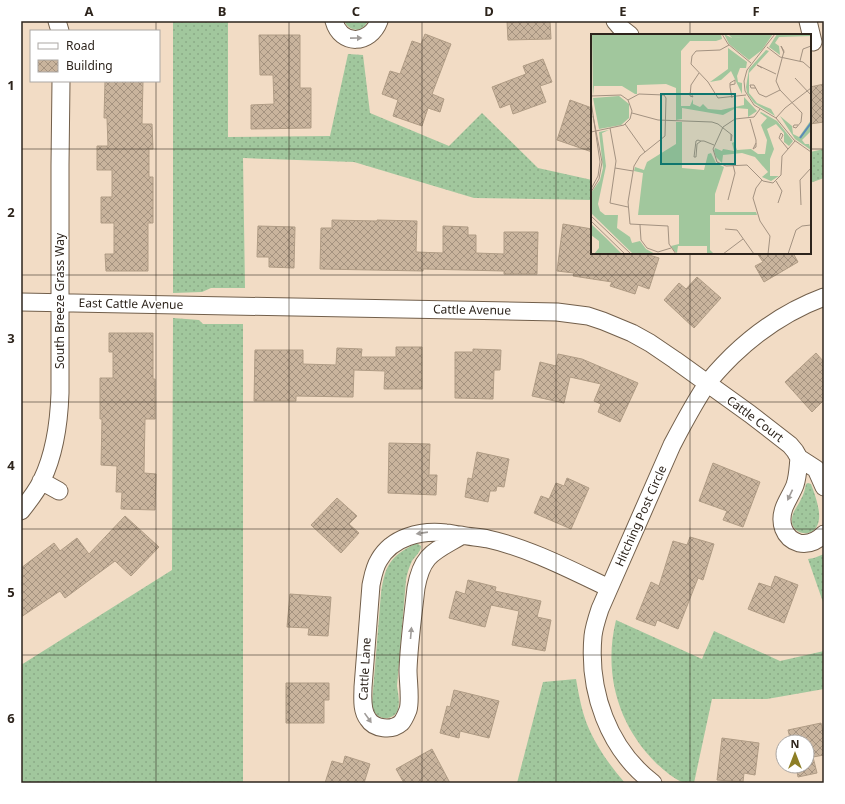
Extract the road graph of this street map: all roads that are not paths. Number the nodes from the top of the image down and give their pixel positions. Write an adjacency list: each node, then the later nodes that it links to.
1 (334, 21): 2 (street, one-way to 2)
2 (379, 21)
3 (808, 21): 4 (street)
4 (816, 42)
5 (61, 82): 8 (street, South Breeze Grass Way)
6 (824, 297): 10 (street, Hitching Post Circle)
7 (21, 302): 8 (street, East Cattle Avenue)
8 (60, 303): 9 (street, East Cattle Avenue); 12 (street, South Breeze Grass Way)
9 (217, 306): 10 (street, Cattle Avenue)
10 (707, 383): 11 (street, Cattle Court); 18 (street, Hitching Post Circle)
11 (799, 458): 13 (street, Cattle Court); 16 (street, one-way to 16)
12 (41, 481): 14 (street); 15 (street, South Breeze Grass Way)
13 (824, 487)
14 (59, 491)
15 (21, 511)
16 (824, 534)
17 (461, 536): 17 (street, Cattle Lane, one-way to 17); 18 (street, Cattle Lane)
18 (609, 588): 19 (street, Hitching Post Circle)
19 (653, 783)

